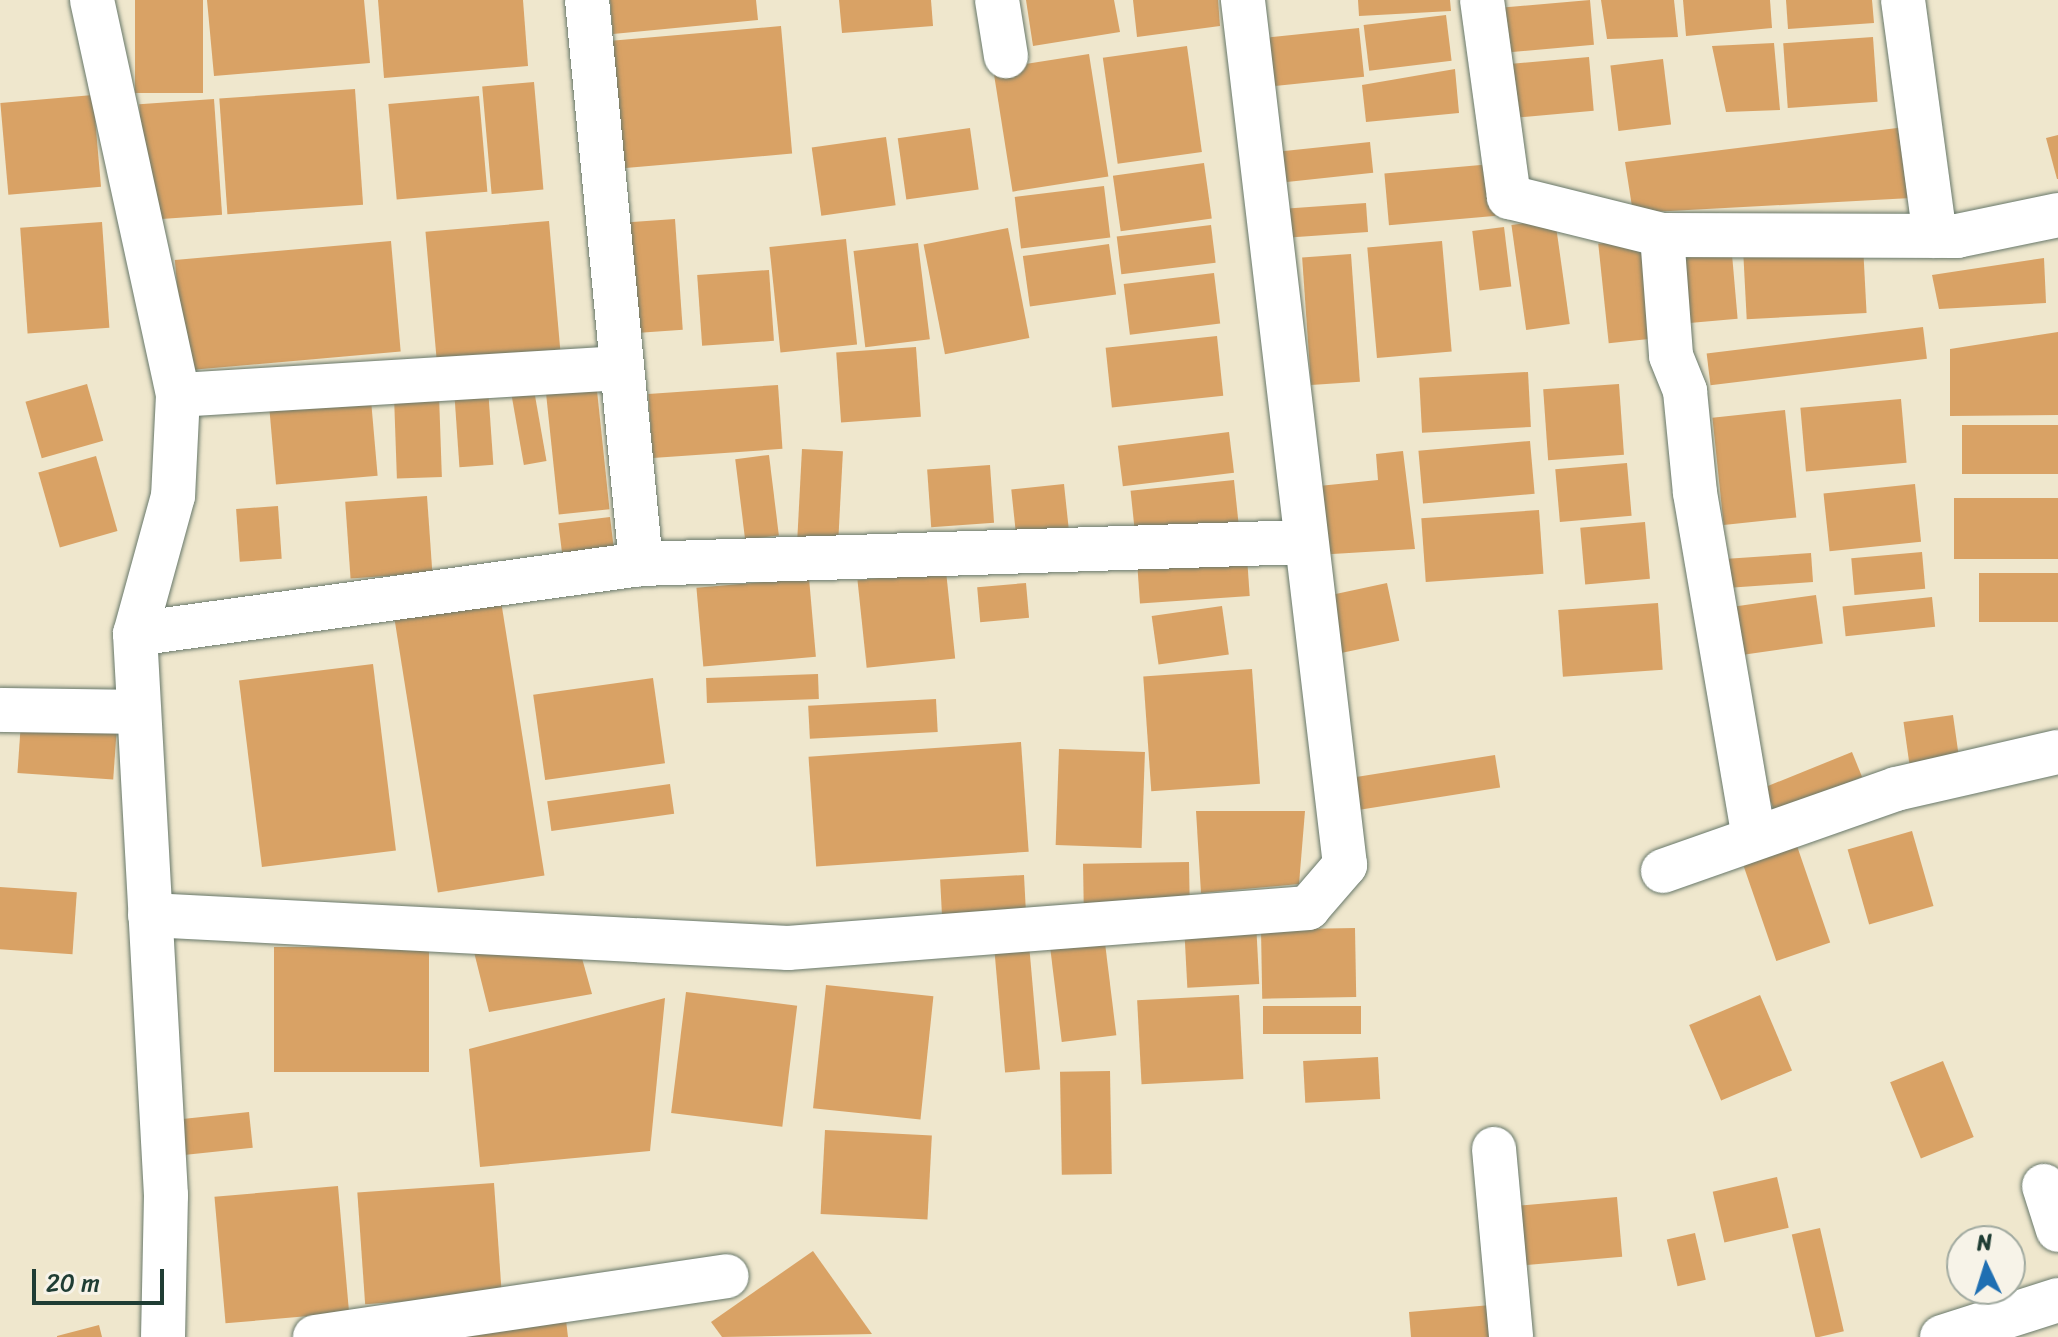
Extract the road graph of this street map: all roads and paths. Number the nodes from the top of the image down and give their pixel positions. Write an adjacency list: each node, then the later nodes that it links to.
1 (92, 0): 12 (street)
2 (587, 0): 11 (street)
3 (997, 0): 7 (street)
4 (1243, 0): 13 (street)
5 (1482, 0): 9 (street)
6 (1903, 0): 10 (street)
7 (1006, 56)
8 (2058, 215): 10 (street)
9 (1662, 235): 10 (street); 19 (street)
10 (1935, 236)
11 (619, 368): 12 (street); 14 (street)
12 (178, 395): 15 (street)
13 (1304, 542): 14 (street); 21 (street)
14 (641, 564): 15 (street)
15 (135, 634): 17 (street)
16 (0, 710): 17 (street)
17 (139, 712): 21 (street)
18 (2058, 752): 19 (street)
19 (1754, 837): 20 (street)
20 (1663, 871)
21 (150, 915): 27 (street)
22 (1494, 1149): 29 (street)
23 (2044, 1186): 24 (street)
24 (2058, 1230)
25 (727, 1276): 28 (street)
26 (2058, 1300): 30 (street)
27 (163, 1337)
28 (315, 1337)
29 (1511, 1337)
30 (1942, 1337)

